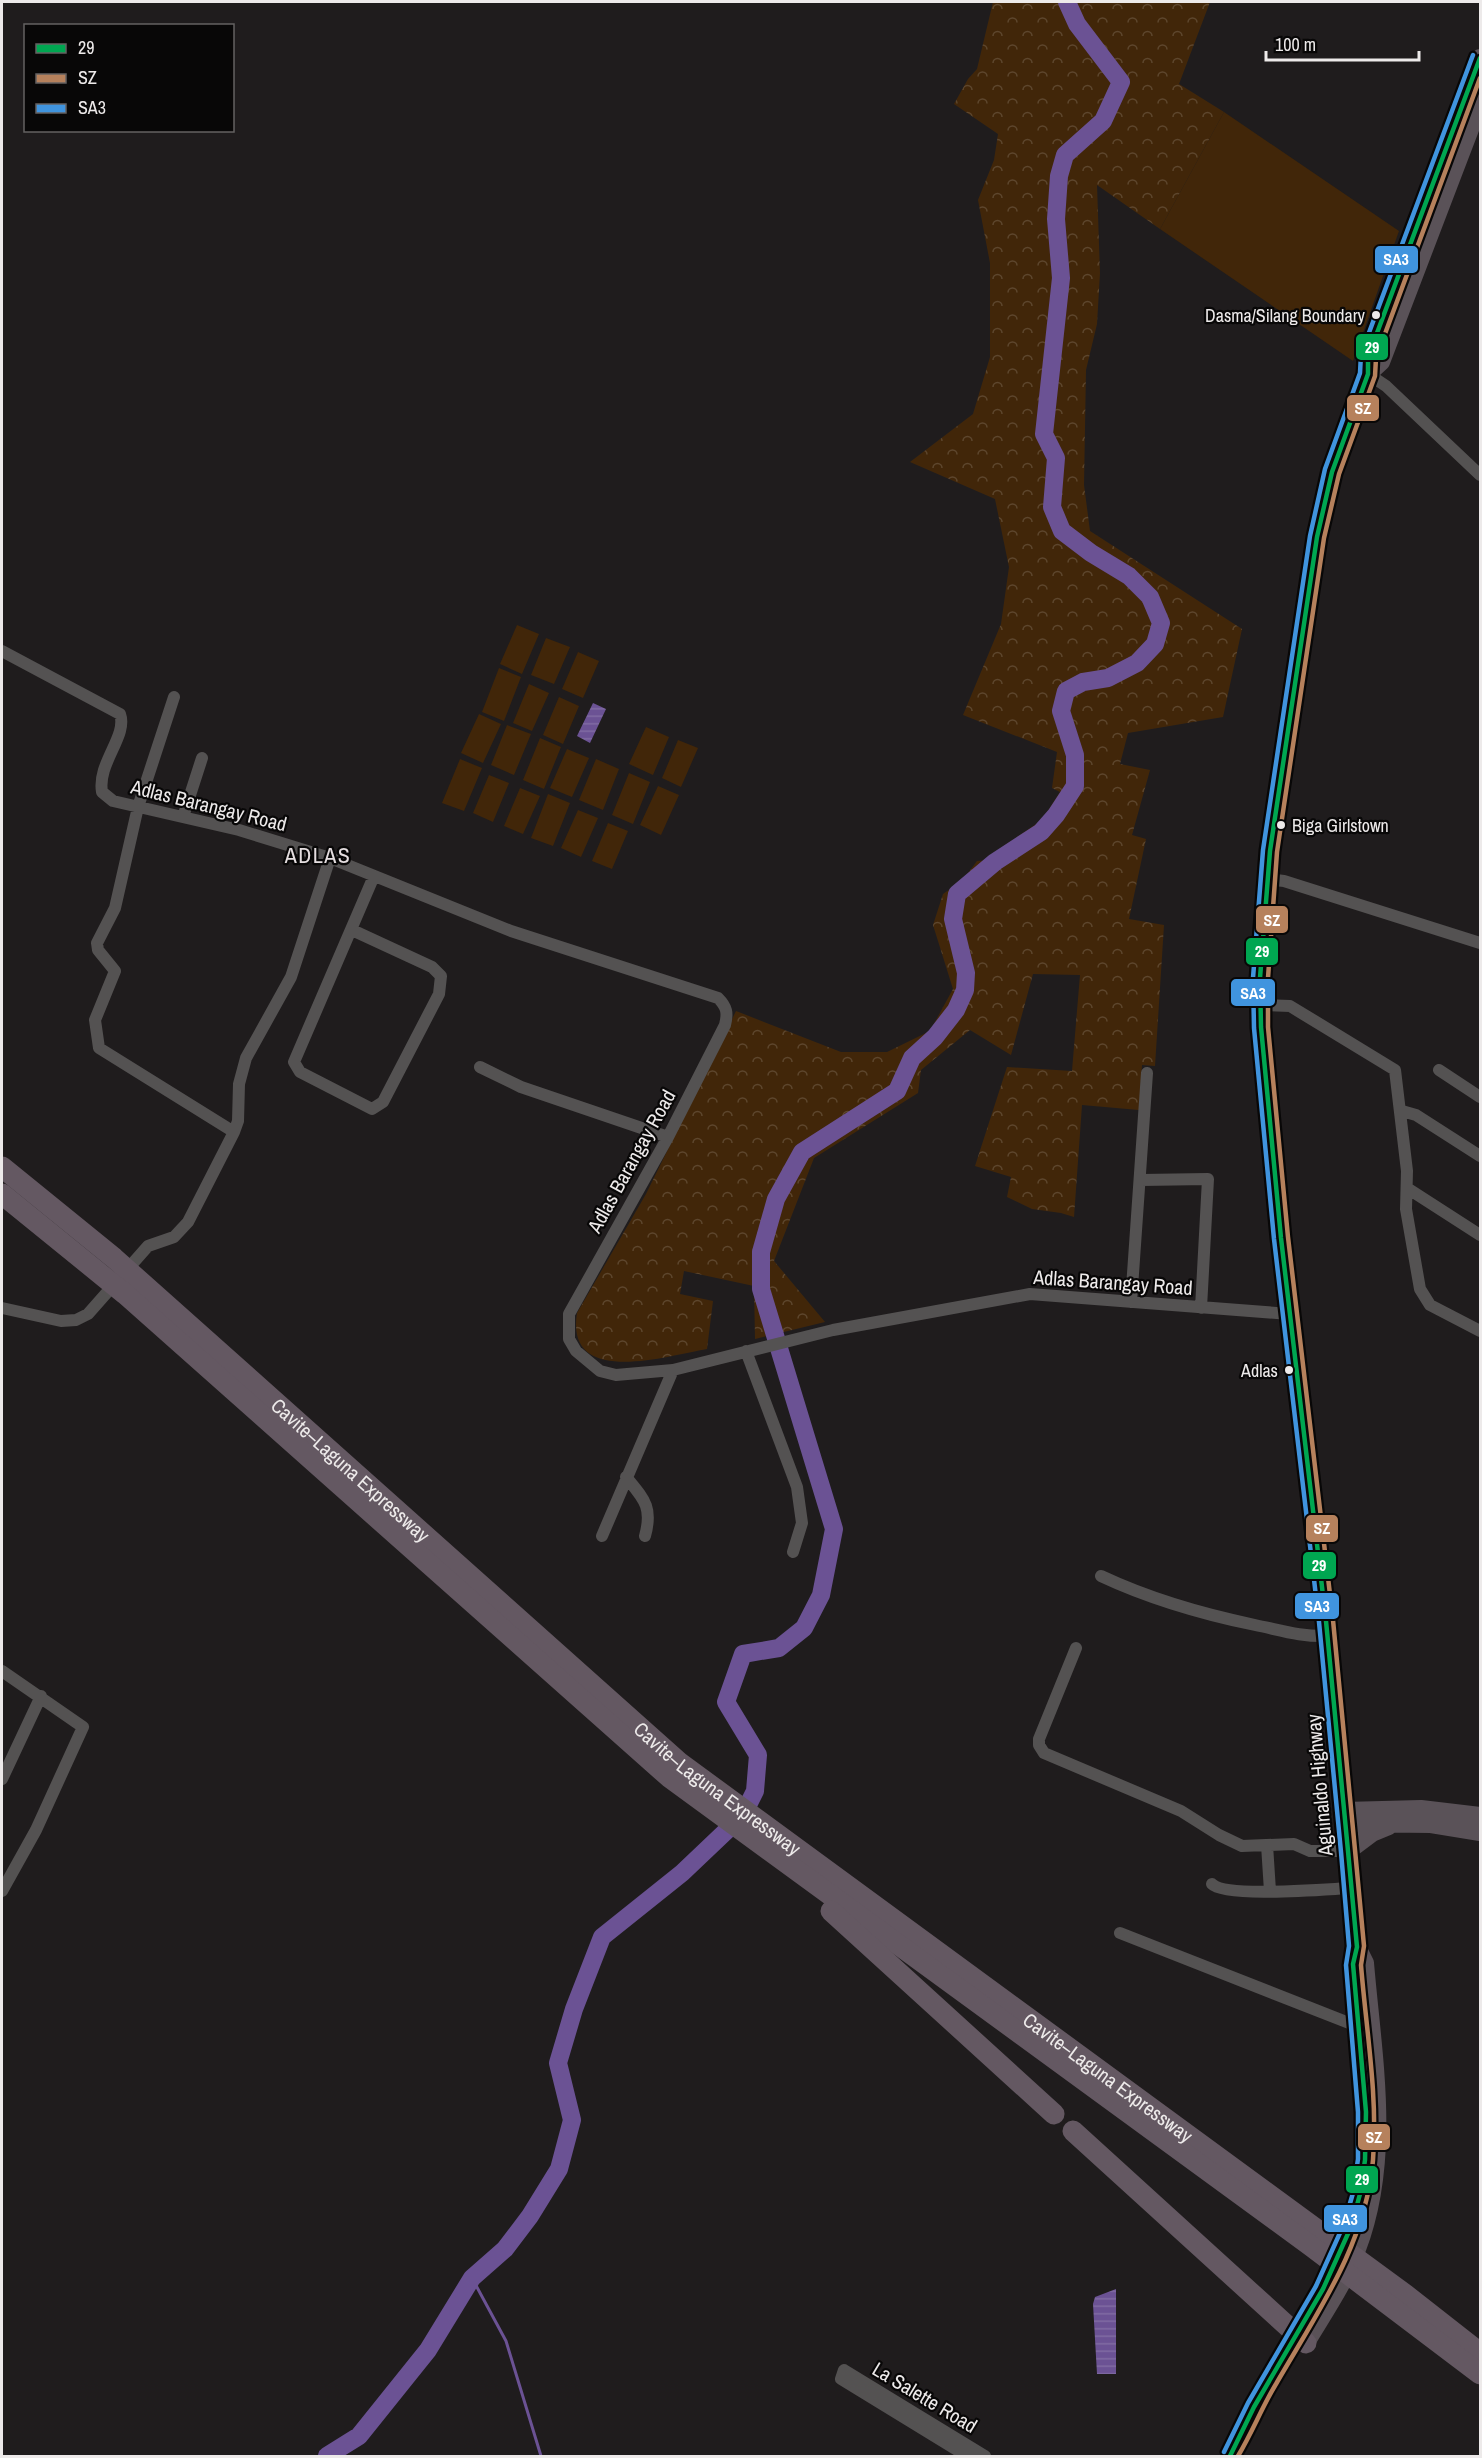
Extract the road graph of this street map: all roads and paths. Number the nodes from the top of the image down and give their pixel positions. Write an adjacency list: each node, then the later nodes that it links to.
1 (1480, 58): 3 (main road, Aguinaldo Highway)
2 (1480, 103): 3 (main road, Aguinaldo Highway)
3 (1368, 374): 4 (street); 12 (main road, Aguinaldo Highway)
4 (1480, 475)
5 (2, 651): 8 (street, Adlas Barangay Road)
6 (174, 697): 8 (street)
7 (202, 758): 9 (street)
8 (138, 807): 9 (street, Adlas Barangay Road); 21 (street)
9 (183, 817): 10 (street, Adlas Barangay Road)
10 (330, 858): 11 (street, Adlas Barangay Road); 21 (street)
11 (374, 876): 13 (street); 22 (street, Adlas Barangay Road)
12 (1267, 879): 14 (street); 15 (main road, Aguinaldo Highway)
13 (351, 930): 13 (street)
14 (1480, 943)
15 (1260, 1005): 20 (street); 32 (main road, Aguinaldo Highway)
16 (480, 1067): 22 (street)
17 (1438, 1070): 19 (street)
18 (1147, 1073): 25 (street)
19 (1480, 1097)
20 (1402, 1111): 23 (street); 26 (street)
21 (234, 1132): 30 (street)
22 (668, 1137): 35 (street, Adlas Barangay Road)
23 (1480, 1156)
24 (2, 1167): 47 (highway, Cavite–Laguna Expressway)
25 (1141, 1180): 29 (street); 31 (street)
26 (1407, 1188): 28 (street); 33 (street)
27 (2, 1194): 47 (highway, Cavite–Laguna Expressway)
28 (1480, 1235)
29 (1131, 1302): 31 (street, Adlas Barangay Road); 34 (street, Adlas Barangay Road)
30 (2, 1308)
31 (1201, 1308): 32 (street, Adlas Barangay Road)
32 (1290, 1314): 41 (main road, Aguinaldo Highway)
33 (1480, 1331)
34 (746, 1351): 35 (street, Adlas Barangay Road); 39 (street)
35 (673, 1370): 36 (street)
36 (626, 1477): 37 (street); 38 (street)
37 (602, 1536)
38 (645, 1536)
39 (793, 1552)
40 (1101, 1576): 41 (street)
41 (1327, 1636): 46 (main road, Aguinaldo Highway)
42 (1076, 1648): 53 (street)
43 (2, 1671): 44 (street)
44 (41, 1696): 45 (street); 57 (street)
45 (2, 1779)
46 (1342, 1783): 49 (main road, Aguinaldo Highway); 50 (main road)
47 (712, 1799): 51 (highway, Cavite–Laguna Expressway)
48 (1480, 1816): 50 (main road)
49 (1345, 1817): 50 (main road); 54 (main road, Aguinaldo Highway)
50 (1390, 1817): 52 (main road); 54 (main road)
51 (756, 1831): 62 (highway); 65 (highway, Cavite–Laguna Expressway); 69 (highway, Cavite–Laguna Expressway)
52 (1480, 1832)
53 (1267, 1845): 54 (street); 58 (street)
54 (1348, 1851): 56 (main road, Aguinaldo Highway)
55 (1212, 1884): 58 (street)
56 (1351, 1888): 58 (street); 60 (main road, Aguinaldo Highway)
57 (2, 1891)
58 (1269, 1891)
59 (1120, 1933): 61 (street)
60 (1357, 1947): 61 (main road, Aguinaldo Highway); 64 (main road, Aguinaldo Highway)
61 (1357, 2021): 64 (main road, Aguinaldo Highway)
62 (1054, 2114)
63 (1072, 2131): 66 (highway)
64 (1367, 2192): 66 (main road, Aguinaldo Highway)
65 (1406, 2295): 67 (highway); 68 (highway, Cavite–Laguna Expressway)
66 (1302, 2339): 72 (main road, Aguinaldo Highway)
67 (1480, 2345)
68 (1480, 2353)
69 (1480, 2374)
70 (967, 2457): 71 (street, La Salette Road)
71 (986, 2457)
72 (1230, 2457)

